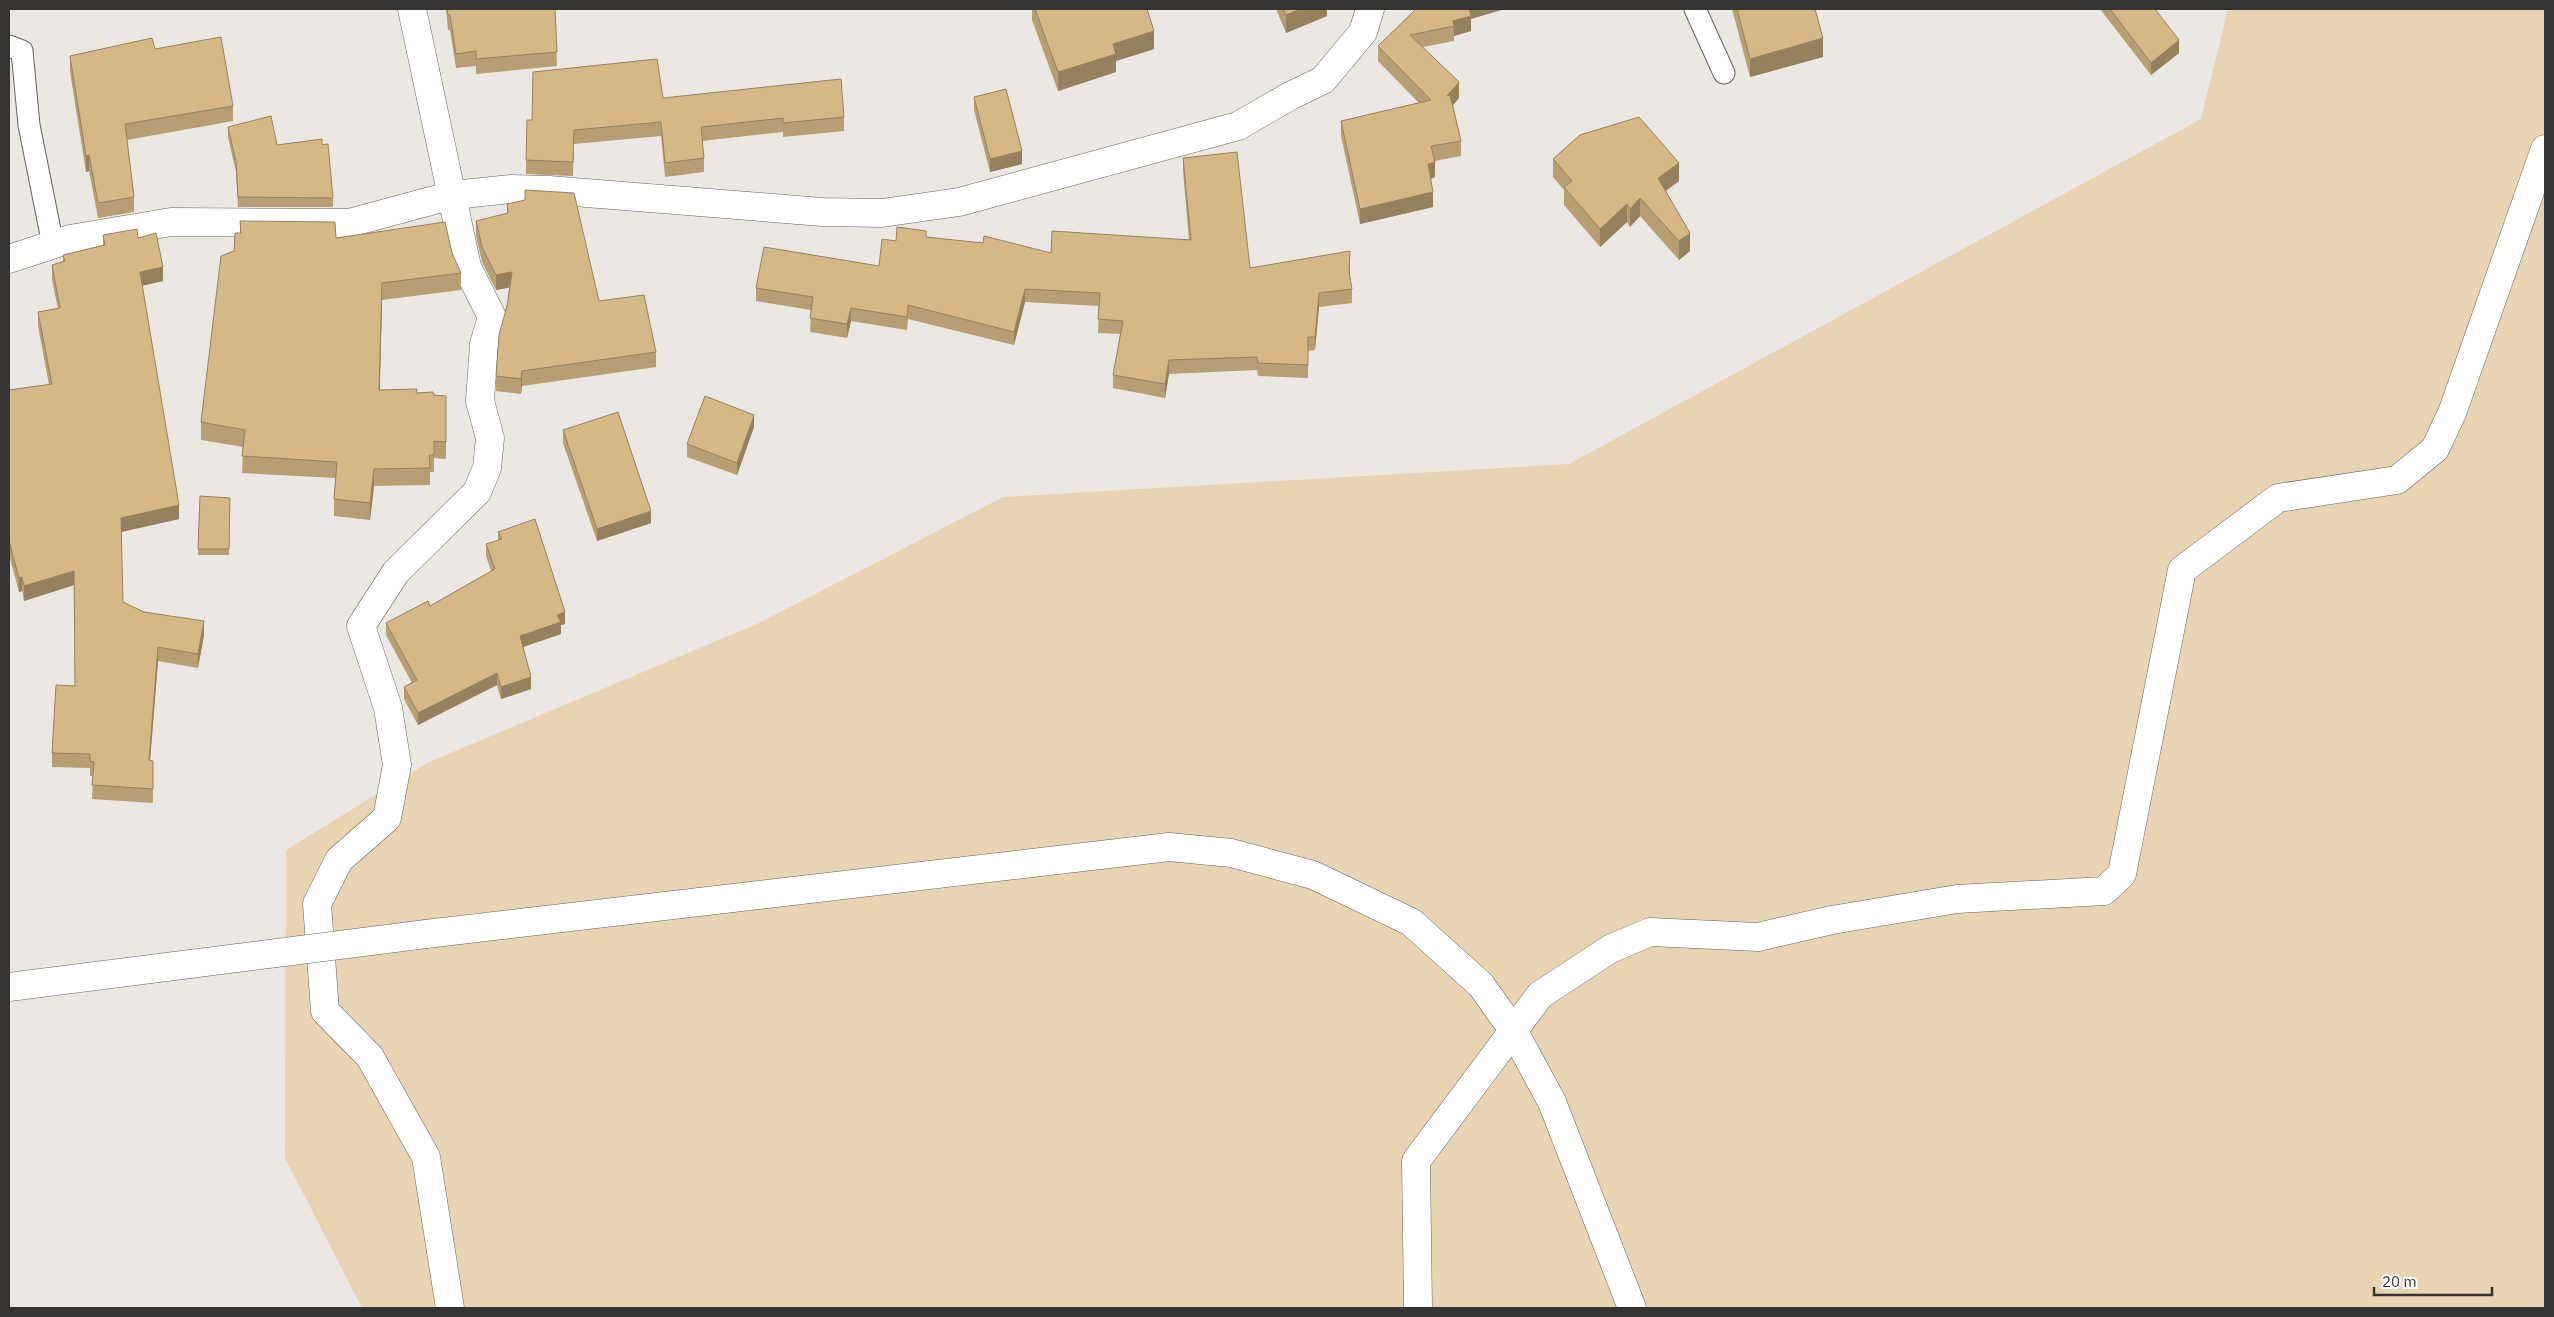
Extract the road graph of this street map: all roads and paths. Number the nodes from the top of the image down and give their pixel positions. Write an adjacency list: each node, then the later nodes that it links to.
1 (412, 9): 7 (street)
2 (1370, 9): 7 (street)
3 (1695, 9): 5 (lane)
4 (9, 46): 8 (lane)
5 (1724, 73)
6 (2545, 149): 11 (street)
7 (453, 195): 8 (street); 12 (street)
8 (53, 245): 9 (street)
9 (9, 259)
10 (9, 987): 11 (street, bridge)
11 (1513, 1030): 13 (street); 14 (street)
12 (450, 1308)
13 (1418, 1308)
14 (1632, 1308)

